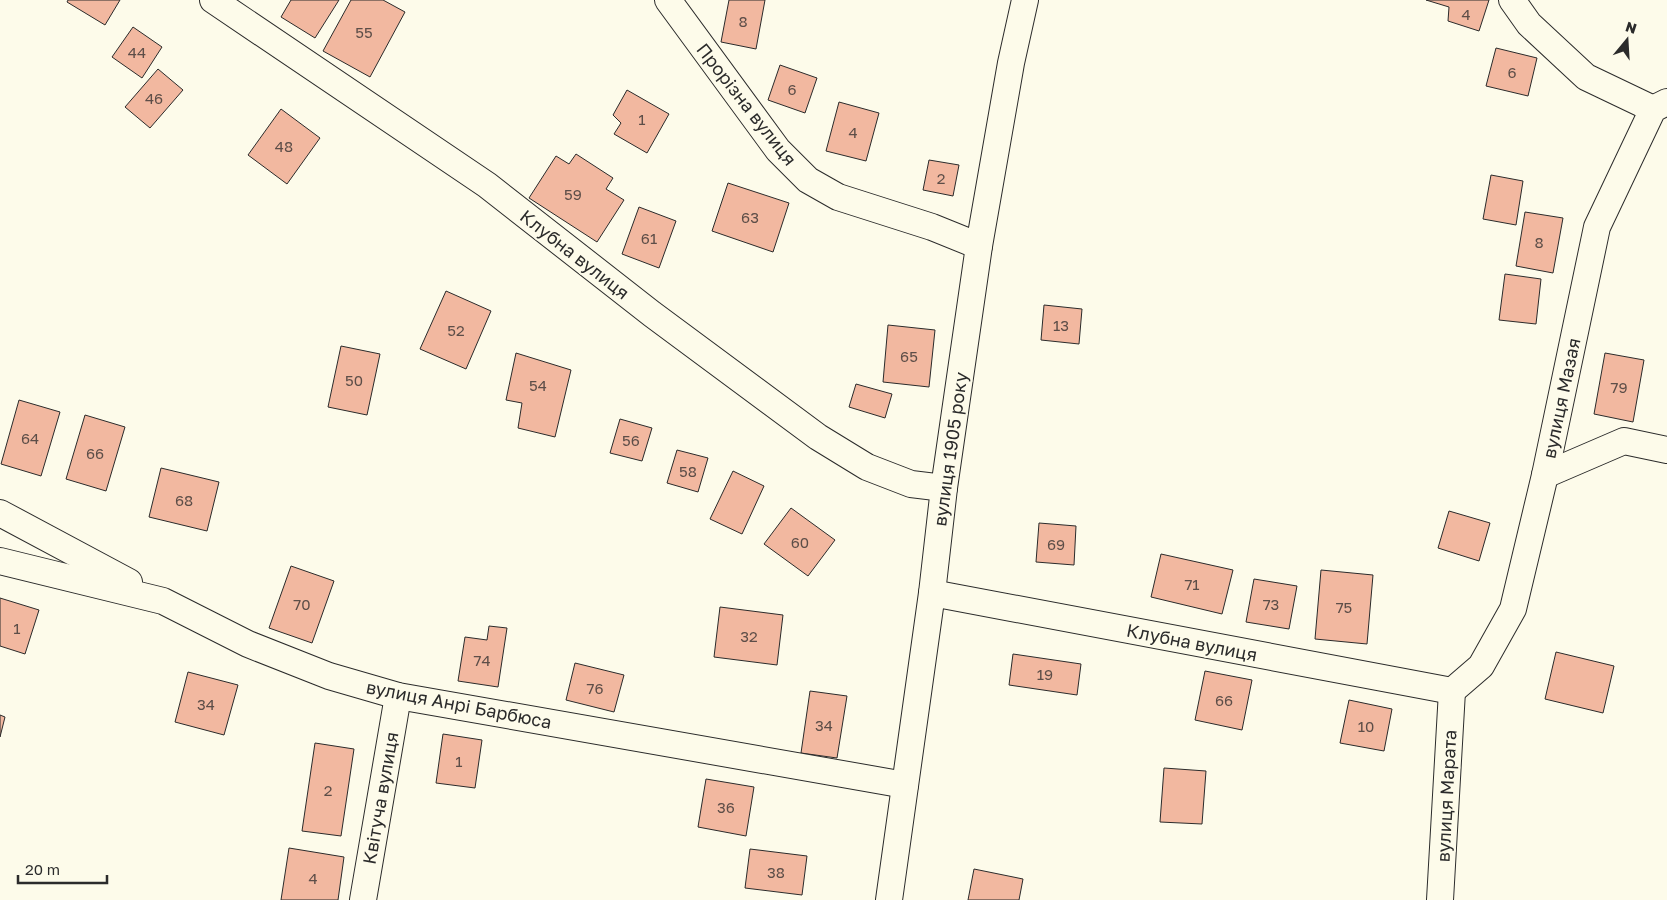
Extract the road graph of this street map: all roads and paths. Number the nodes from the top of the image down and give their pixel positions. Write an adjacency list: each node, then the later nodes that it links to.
1 (213, 0): 9 (street, Клубна вулиця)
2 (668, 0): 6 (street, Прорізна вулиця)
3 (1025, 0): 6 (street, вулиця 1905 року)
4 (1512, 0): 5 (street)
5 (1660, 106): 8 (street, вулиця Мазая)
6 (978, 246): 9 (street, вулиця 1905 року)
7 (1667, 450): 8 (street)
8 (1544, 475): 14 (street, вулиця Мазая)
9 (944, 488): 12 (street, вулиця 1905 року)
10 (0, 513): 13 (street)
11 (0, 561): 13 (street, вулиця Анрі Барбюса)
12 (932, 593): 14 (street, Клубна вулиця); 16 (street, вулиця 1905 року)
13 (163, 601): 15 (street, вулиця Анрі Барбюса)
14 (1452, 691): 19 (street, вулиця Марата)
15 (398, 696): 16 (street, вулиця Анрі Барбюса); 17 (street, Квітуча вулиця)
16 (905, 785): 18 (street, вулиця 1905 року)
17 (363, 900)
18 (890, 900)
19 (1440, 900)

